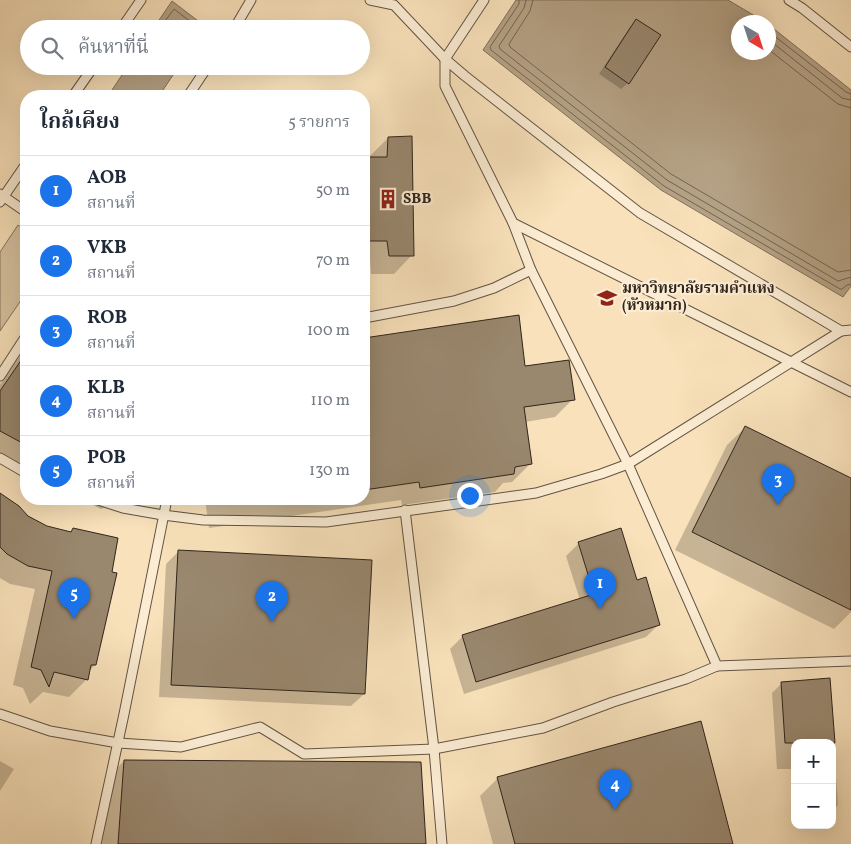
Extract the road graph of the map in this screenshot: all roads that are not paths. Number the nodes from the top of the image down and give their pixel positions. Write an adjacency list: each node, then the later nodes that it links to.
1 (141, 0): 7 (lane)
2 (251, 0): 8 (lane)
3 (370, 0): 10 (lane)
4 (484, 0): 10 (lane)
5 (789, 0): 6 (lane)
6 (802, 4): 9 (lane)
7 (127, 20)
8 (239, 20)
9 (851, 47)
10 (445, 59): 18 (lane); 22 (lane)
11 (88, 75): 13 (lane)
12 (202, 75): 14 (lane)
13 (78, 90)
14 (192, 90)
15 (20, 172): 16 (lane)
16 (1, 198): 17 (lane)
17 (20, 209)
18 (512, 223): 19 (lane); 24 (lane)
19 (531, 270): 20 (lane); 28 (lane)
20 (370, 317)
21 (851, 330): 22 (lane)
22 (841, 331): 24 (lane)
23 (20, 345): 25 (lane)
24 (791, 362): 26 (lane); 28 (lane)
25 (0, 376)
26 (851, 392)
27 (0, 458): 29 (lane)
28 (628, 464): 32 (lane); 35 (lane)
29 (20, 470)
30 (114, 505): 33 (lane)
31 (166, 505): 33 (lane)
32 (405, 510): 33 (lane); 38 (lane)
33 (163, 515): 37 (lane)
34 (851, 661): 35 (lane)
35 (717, 666): 38 (lane)
36 (0, 714): 37 (lane)
37 (118, 743): 38 (lane); 39 (lane)
38 (434, 749): 40 (lane)
39 (96, 844)
40 (442, 844)

